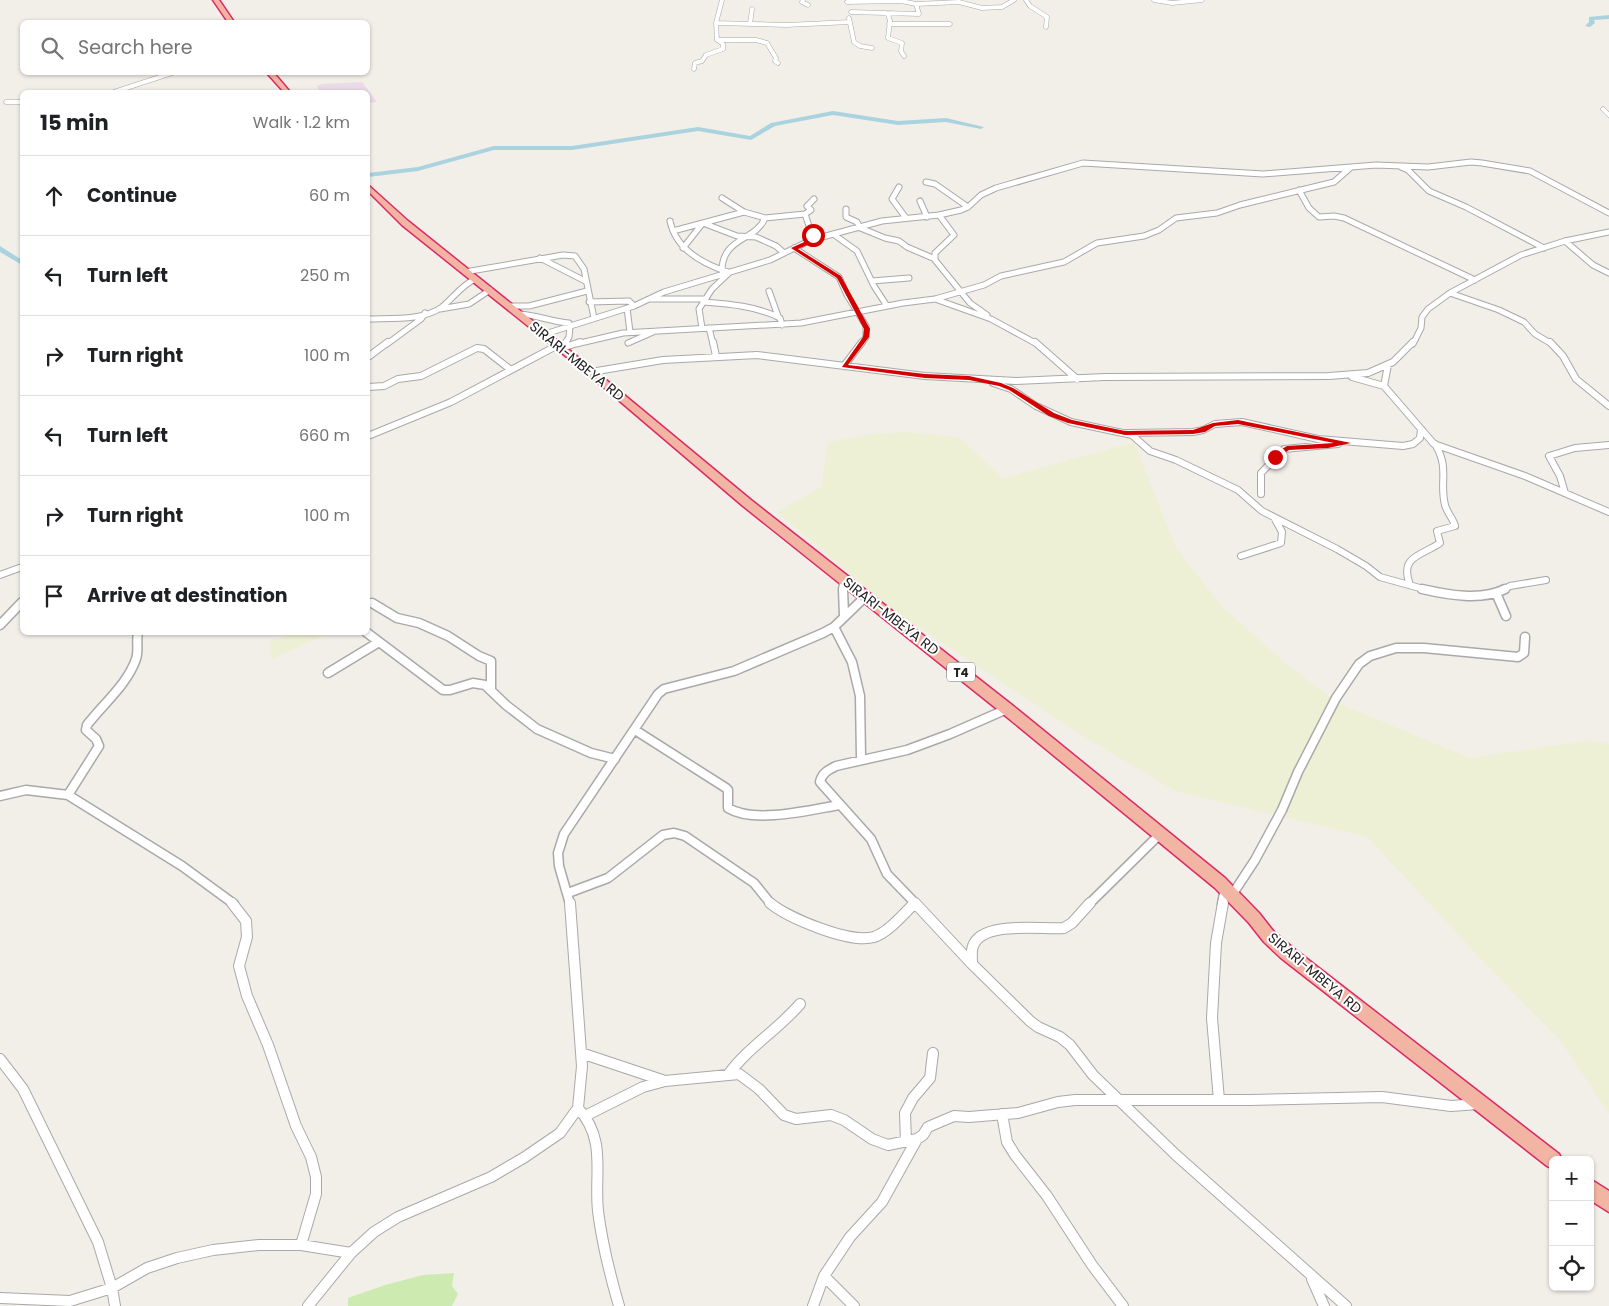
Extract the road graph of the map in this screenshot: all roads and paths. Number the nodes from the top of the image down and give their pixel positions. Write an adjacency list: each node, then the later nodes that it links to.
1 (216, 0): 13 (highway)
2 (722, 0): 15 (street)
3 (803, 0): 9 (street)
4 (1014, 0): 8 (street)
5 (1026, 0): 19 (street)
6 (1154, 0): 7 (street)
7 (1202, 0)
8 (916, 4): 10 (street); 12 (street)
9 (808, 5)
10 (848, 6): 12 (street); 14 (street)
11 (752, 9): 16 (street)
12 (885, 13): 17 (street)
13 (230, 20)
14 (850, 22): 16 (street); 21 (street)
15 (716, 23): 16 (street); 20 (street)
16 (750, 24)
17 (889, 24): 18 (street); 22 (street)
18 (950, 24)
19 (1046, 27)
20 (719, 41): 23 (street); 24 (street)
21 (872, 48)
22 (904, 56)
23 (778, 63)
24 (694, 69)
25 (166, 75): 27 (street)
26 (271, 75): 28 (highway)
27 (120, 90)
28 (285, 90)
29 (6, 102): 30 (street)
30 (20, 102)
31 (1603, 109): 32 (street)
32 (1609, 115)
33 (1399, 166): 34 (street); 45 (street); 64 (street)
34 (1350, 168): 38 (street); 42 (street)
35 (926, 182): 42 (street)
36 (899, 187): 50 (street)
37 (370, 188): 70 (highway, SIRARI-MBEYA RD / T4)
38 (1299, 190): 72 (street); 78 (street)
39 (722, 198): 44 (street)
40 (814, 199): 46 (street)
41 (920, 200): 48 (street)
42 (968, 207): 47 (street)
43 (846, 209): 53 (street)
44 (744, 212): 49 (street); 52 (street)
45 (1609, 213)
46 (804, 214): 49 (street); 60 (street)
47 (939, 215): 48 (street); 67 (street)
48 (927, 216): 50 (street)
49 (765, 218): 58 (street)
50 (906, 218): 53 (street)
51 (670, 221): 54 (street)
52 (702, 223): 54 (street); 55 (street); 62 (street)
53 (859, 226): 57 (street); 67 (street)
54 (673, 230): 62 (street)
55 (717, 230): 58 (street); 59 (street)
56 (1609, 232): 61 (street)
57 (833, 234): 60 (street); 74 (street)
58 (748, 235): 65 (street); 68 (street)
59 (724, 238)
60 (817, 238): 63 (street)
61 (1565, 241): 64 (street); 69 (street)
62 (683, 248): 68 (street)
63 (794, 248): 65 (street); 91 (street)
64 (1544, 248): 72 (street)
65 (784, 253): 68 (street)
66 (540, 258): 70 (street); 73 (street); 73 (street)
67 (935, 258): 78 (street)
68 (727, 272): 80 (street); 82 (street)
69 (1609, 273)
70 (470, 275): 75 (highway, SIRARI-MBEYA RD / T4); 88 (street)
71 (910, 278): 74 (street)
72 (1475, 280): 79 (street)
73 (585, 281): 76 (street)
74 (872, 281): 86 (street)
75 (490, 290): 88 (street); 89 (highway, SIRARI-MBEYA RD / T4)
76 (587, 291): 83 (street); 89 (street)
77 (769, 291): 84 (street)
78 (960, 292): 81 (street); 95 (street)
79 (1450, 293): 109 (street); 118 (street)
80 (648, 298): 82 (street); 85 (street)
81 (935, 299): 86 (street); 95 (street)
82 (705, 300): 90 (street); 100 (street)
83 (590, 302): 85 (street); 94 (street)
84 (772, 303): 90 (street); 93 (street)
85 (634, 306): 87 (street)
86 (887, 306): 91 (street)
87 (626, 308): 94 (street); 103 (street)
88 (440, 309): 92 (street)
89 (516, 310): 97 (street); 104 (highway, SIRARI-MBEYA RD / T4)
90 (764, 311): 93 (street)
91 (858, 313): 98 (street); 110 (street)
92 (425, 314): 96 (street); 107 (street)
93 (778, 316): 98 (street)
94 (594, 318): 97 (street)
95 (991, 318): 115 (street)
96 (370, 319)
97 (578, 323): 99 (street)
98 (782, 325): 101 (street)
99 (570, 326): 104 (street); 106 (street)
100 (702, 328): 101 (street); 102 (street)
101 (709, 328): 108 (street)
102 (657, 330): 103 (street); 105 (street)
103 (630, 332): 106 (street)
104 (545, 334): 106 (highway, SIRARI-MBEYA RD / T4)
105 (628, 344)
106 (560, 347): 111 (street); 112 (highway, SIRARI-MBEYA RD / T4)
107 (370, 356)
108 (716, 356): 110 (street); 112 (street)
109 (1388, 365): 113 (street); 116 (street)
110 (844, 366): 114 (street)
111 (511, 370): 117 (street); 121 (street)
112 (591, 372): 132 (highway, SIRARI-MBEYA RD / T4)
113 (1344, 375): 115 (street); 116 (street)
114 (969, 378): 115 (street); 120 (street)
115 (1077, 379)
116 (1384, 386): 119 (street)
117 (370, 387)
118 (1609, 406)
119 (1421, 429): 122 (street); 123 (street)
120 (1125, 433): 122 (street); 128 (street)
121 (370, 435)
122 (1348, 443): 126 (street)
123 (1434, 444): 125 (street); 134 (street)
124 (1609, 445): 125 (street)
125 (1565, 493): 127 (street)
126 (1261, 494)
127 (1609, 512)
128 (1274, 518): 129 (street); 134 (street)
129 (1241, 556)
130 (20, 568): 131 (street)
131 (0, 575)
132 (842, 578): 136 (highway, SIRARI-MBEYA RD / T4); 139 (street)
133 (1546, 580): 135 (street)
134 (1410, 585): 135 (street)
135 (1496, 592): 140 (street)
136 (865, 597): 139 (street); 149 (highway, SIRARI-MBEYA RD / T4)
137 (372, 603): 148 (street)
138 (20, 604): 141 (street)
139 (844, 616): 142 (street)
140 (1506, 616)
141 (0, 625)
142 (834, 627): 150 (street); 151 (street)
143 (137, 635): 153 (street)
144 (370, 635): 146 (street)
145 (1525, 637): 157 (street)
146 (379, 642): 147 (street); 148 (street)
147 (328, 673)
148 (491, 690): 152 (street)
149 (1007, 709): 151 (street); 156 (highway, SIRARI-MBEYA RD / T4)
150 (635, 730): 152 (street); 155 (street)
151 (861, 758): 155 (street)
152 (615, 759): 158 (street)
153 (68, 794): 154 (street); 176 (street)
154 (0, 796)
155 (839, 805): 159 (street)
156 (1160, 835): 157 (highway, SIRARI-MBEYA RD / T4); 160 (street)
157 (1229, 891): 168 (street); 169 (highway, SIRARI-MBEYA RD / T4)
158 (568, 893): 159 (street); 162 (street)
159 (915, 903): 160 (street)
160 (972, 964): 167 (street)
161 (800, 1004): 165 (street)
162 (581, 1052): 166 (street); 170 (street)
163 (933, 1053): 172 (street)
164 (0, 1059): 180 (street)
165 (728, 1075): 166 (street); 172 (street)
166 (664, 1080): 170 (street)
167 (1117, 1099): 168 (street); 171 (street); 178 (street)
168 (1219, 1100): 169 (street)
169 (1479, 1104): 173 (highway, SIRARI-MBEYA RD / T4)
170 (583, 1111): 177 (street); 184 (street)
171 (1002, 1114): 172 (street); 187 (street)
172 (912, 1140): 179 (street)
173 (1549, 1157)
174 (1594, 1191): 175 (highway)
175 (1609, 1202)
176 (301, 1245): 177 (street); 180 (street)
177 (351, 1253): 183 (street)
178 (1310, 1275): 188 (street); 189 (street)
179 (824, 1276): 185 (street); 186 (street)
180 (112, 1288): 181 (street); 182 (street)
181 (0, 1298)
182 (115, 1306)
183 (308, 1306)
184 (619, 1306)
185 (813, 1306)
186 (854, 1306)
187 (1124, 1306)
188 (1324, 1306)
189 (1346, 1306)

